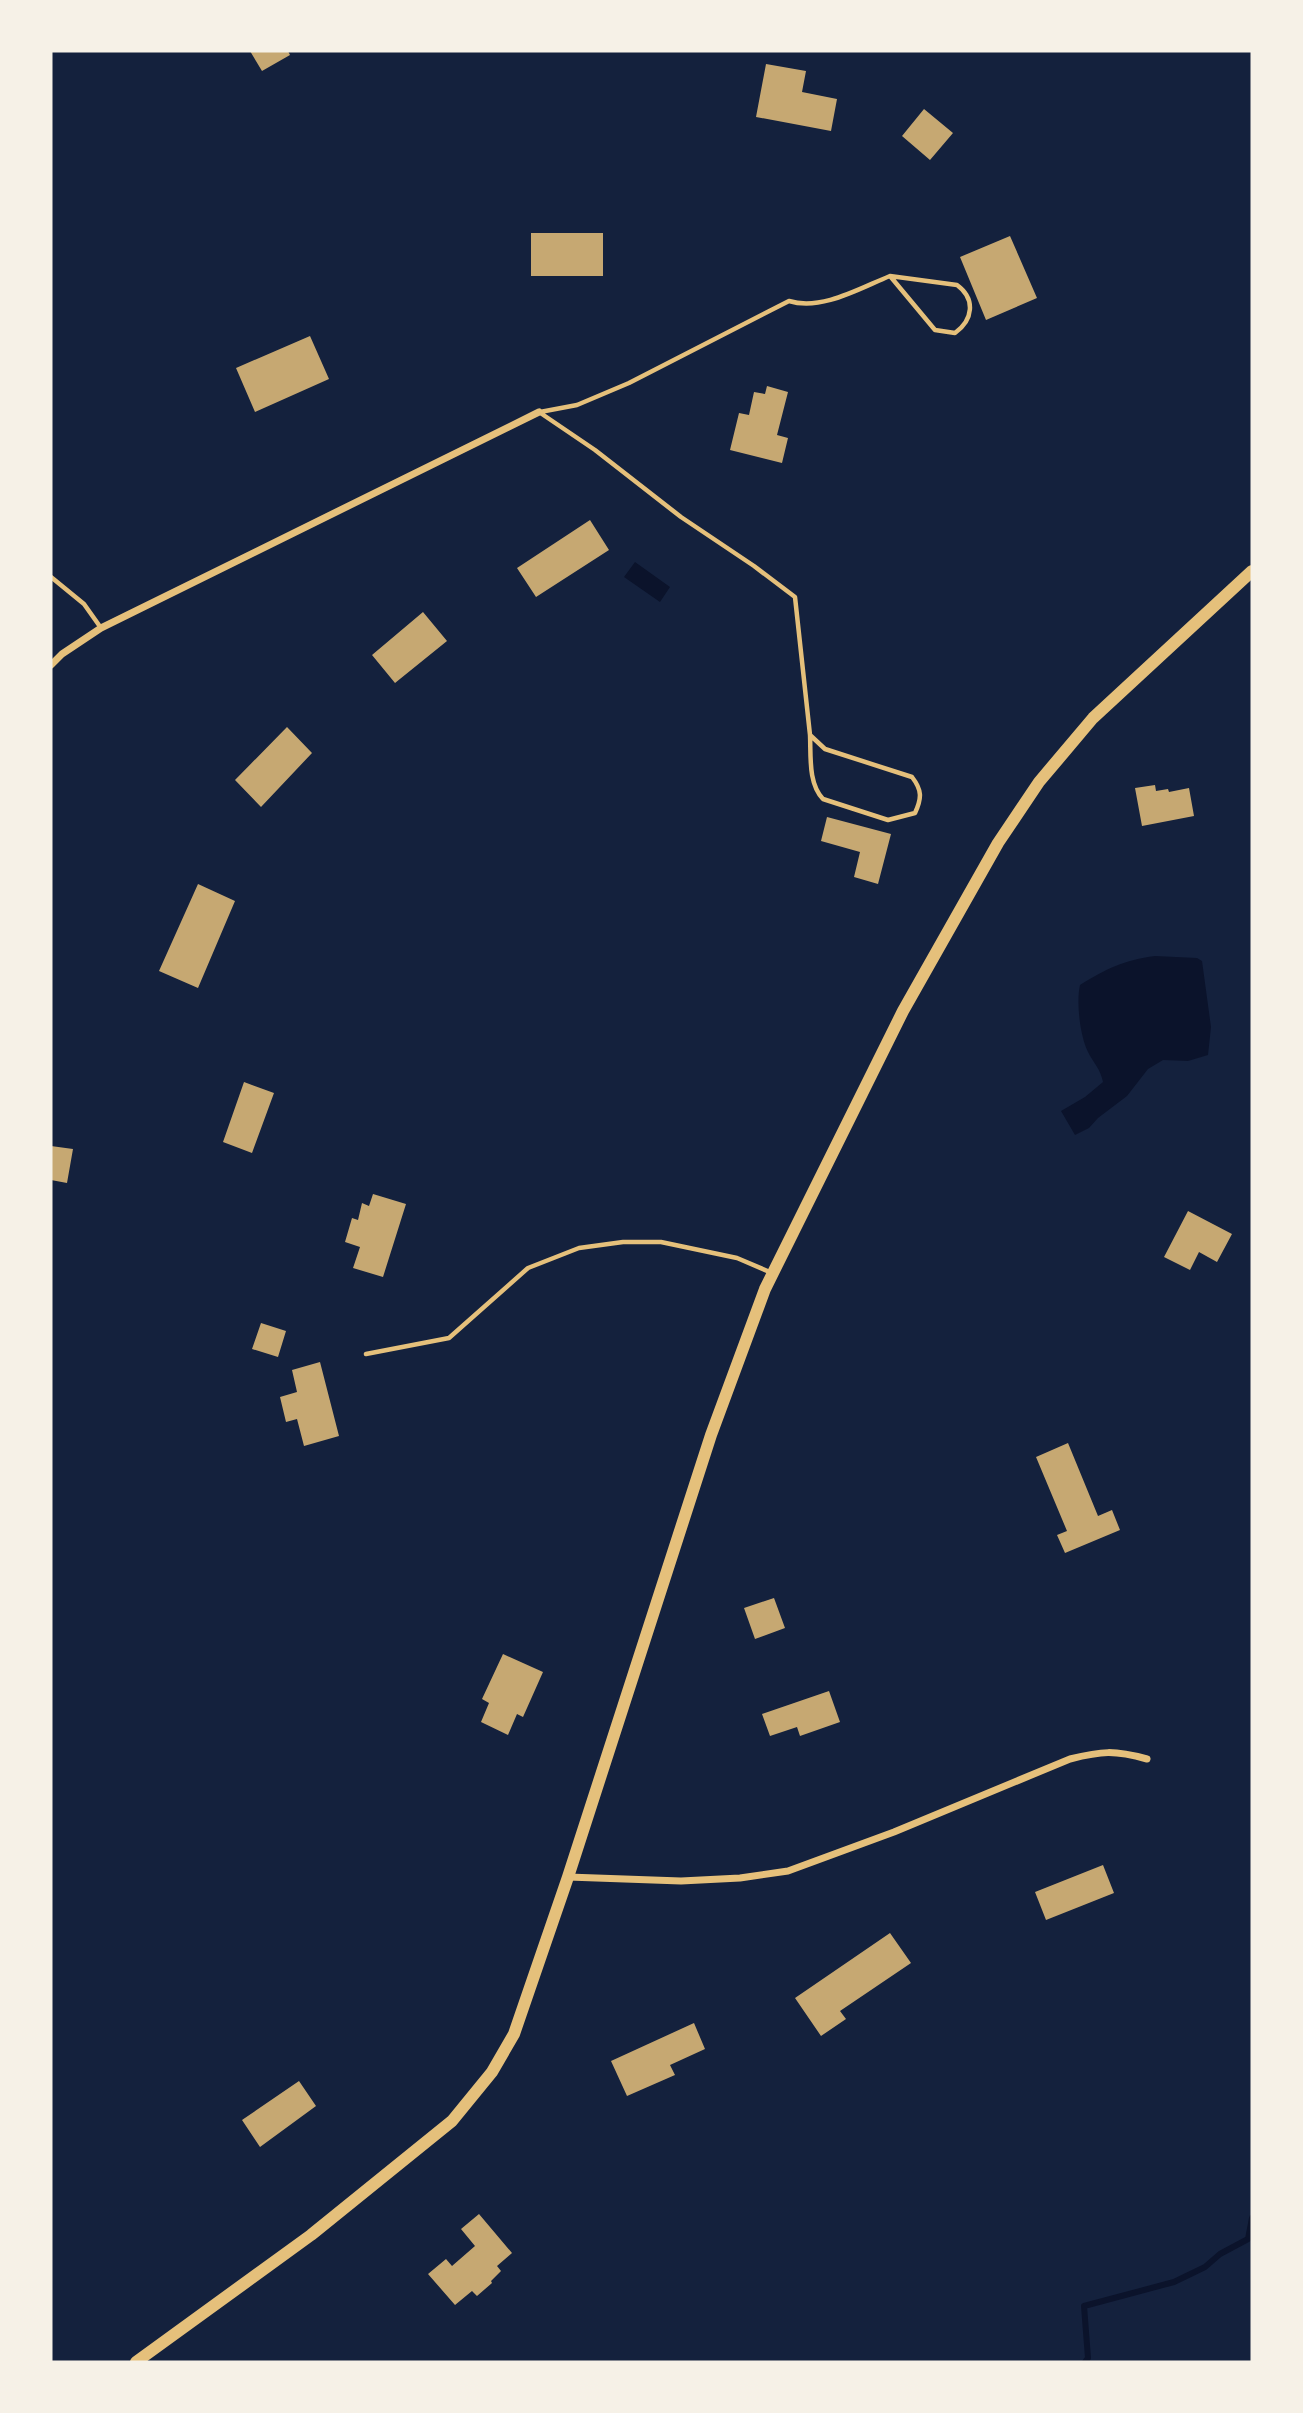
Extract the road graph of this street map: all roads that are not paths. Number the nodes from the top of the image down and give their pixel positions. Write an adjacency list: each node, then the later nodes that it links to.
1 (890, 276): 1 (lane); 2 (lane)
2 (540, 412): 5 (street); 7 (lane)
3 (1252, 571): 8 (street)
4 (51, 576): 5 (lane)
5 (101, 628): 6 (street)
6 (51, 665)
7 (810, 735): 7 (lane)
8 (773, 1273): 9 (lane); 11 (street)
9 (366, 1354)
10 (1147, 1759): 11 (street)
11 (568, 1877): 12 (street)
12 (136, 2362)

